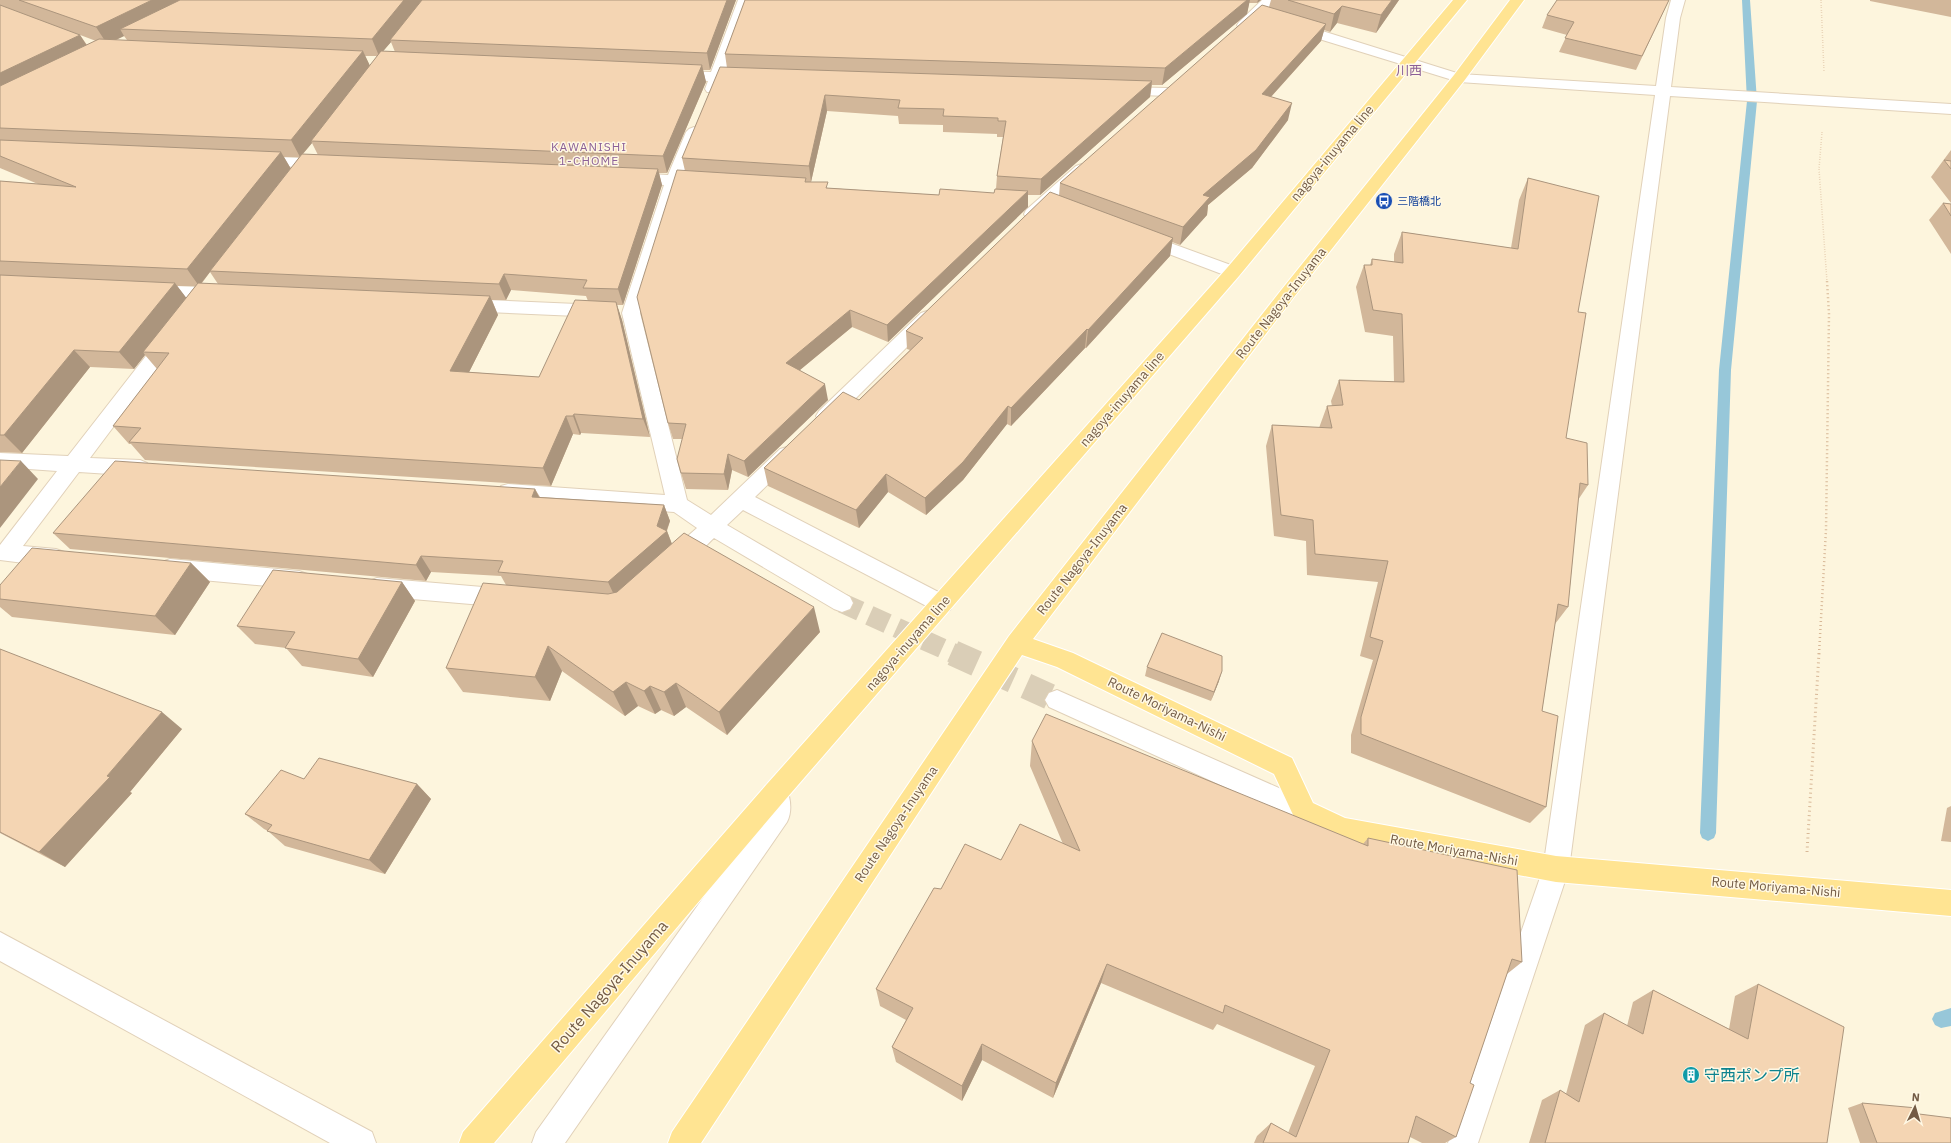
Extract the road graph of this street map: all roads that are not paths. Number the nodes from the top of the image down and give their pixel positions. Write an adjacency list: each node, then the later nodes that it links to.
1 (745, 0): 10 (street)
2 (1460, 0): 8 (main road, nagoya-inuyama line)
3 (1518, 0): 12 (main road, Route Nagoya-Inuyama)
4 (1678, 0): 14 (street)
5 (1261, 10): 7 (street)
6 (1286, 24): 8 (street)
7 (1232, 35)
8 (1407, 62): 12 (street); 30 (main road, nagoya-inuyama line)
9 (662, 74): 10 (street)
10 (717, 76): 11 (street); 23 (street)
11 (756, 78)
12 (1459, 78): 14 (street); 55 (main road, Route Nagoya-Inuyama)
13 (1112, 90): 15 (street)
14 (1663, 92): 16 (street); 59 (street)
15 (1149, 108)
16 (1951, 109)
17 (321, 145): 20 (street)
18 (1092, 160): 27 (street)
19 (244, 161): 20 (street)
20 (307, 163): 21 (street); 24 (street)
21 (339, 165)
22 (618, 177): 23 (street)
23 (674, 180): 25 (street); 37 (street)
24 (293, 182)
25 (721, 183)
26 (1022, 200): 27 (street)
27 (1052, 204): 28 (street)
28 (1023, 224)
29 (1131, 234): 30 (street)
30 (1233, 272): 54 (main road, nagoya-inuyama line)
31 (220, 274): 33 (street)
32 (134, 290): 33 (street)
33 (205, 293): 34 (street); 41 (street)
34 (237, 294)
35 (450, 304): 37 (street)
36 (938, 306): 38 (street)
37 (631, 313): 45 (street)
38 (814, 428)
39 (797, 444): 44 (street)
40 (0, 460): 41 (street)
41 (73, 464): 42 (street); 47 (street)
42 (161, 469)
43 (487, 491): 45 (street)
44 (740, 499): 46 (street); 54 (street)
45 (678, 504): 46 (street)
46 (712, 527): 49 (street); 53 (street)
47 (76, 560)
48 (147, 566): 50 (street)
49 (660, 573)
50 (321, 582)
51 (360, 585): 52 (street)
52 (526, 600)
53 (842, 603)
54 (942, 604): 57 (main road, nagoya-inuyama line)
55 (1017, 643): 58 (main road, Route Moriyama-Nishi); 65 (main road, Route Nagoya-Inuyama)
56 (1057, 700): 58 (street)
57 (776, 792): 63 (main road, Route Nagoya-Inuyama); 64 (street)
58 (1304, 811): 59 (main road, Route Moriyama-Nishi)
59 (1556, 869): 60 (main road, Route Moriyama-Nishi); 66 (street)
60 (1951, 903)
61 (0, 946): 62 (street)
62 (361, 1143)
63 (474, 1143)
64 (547, 1143)
65 (683, 1143)
66 (1463, 1143)

